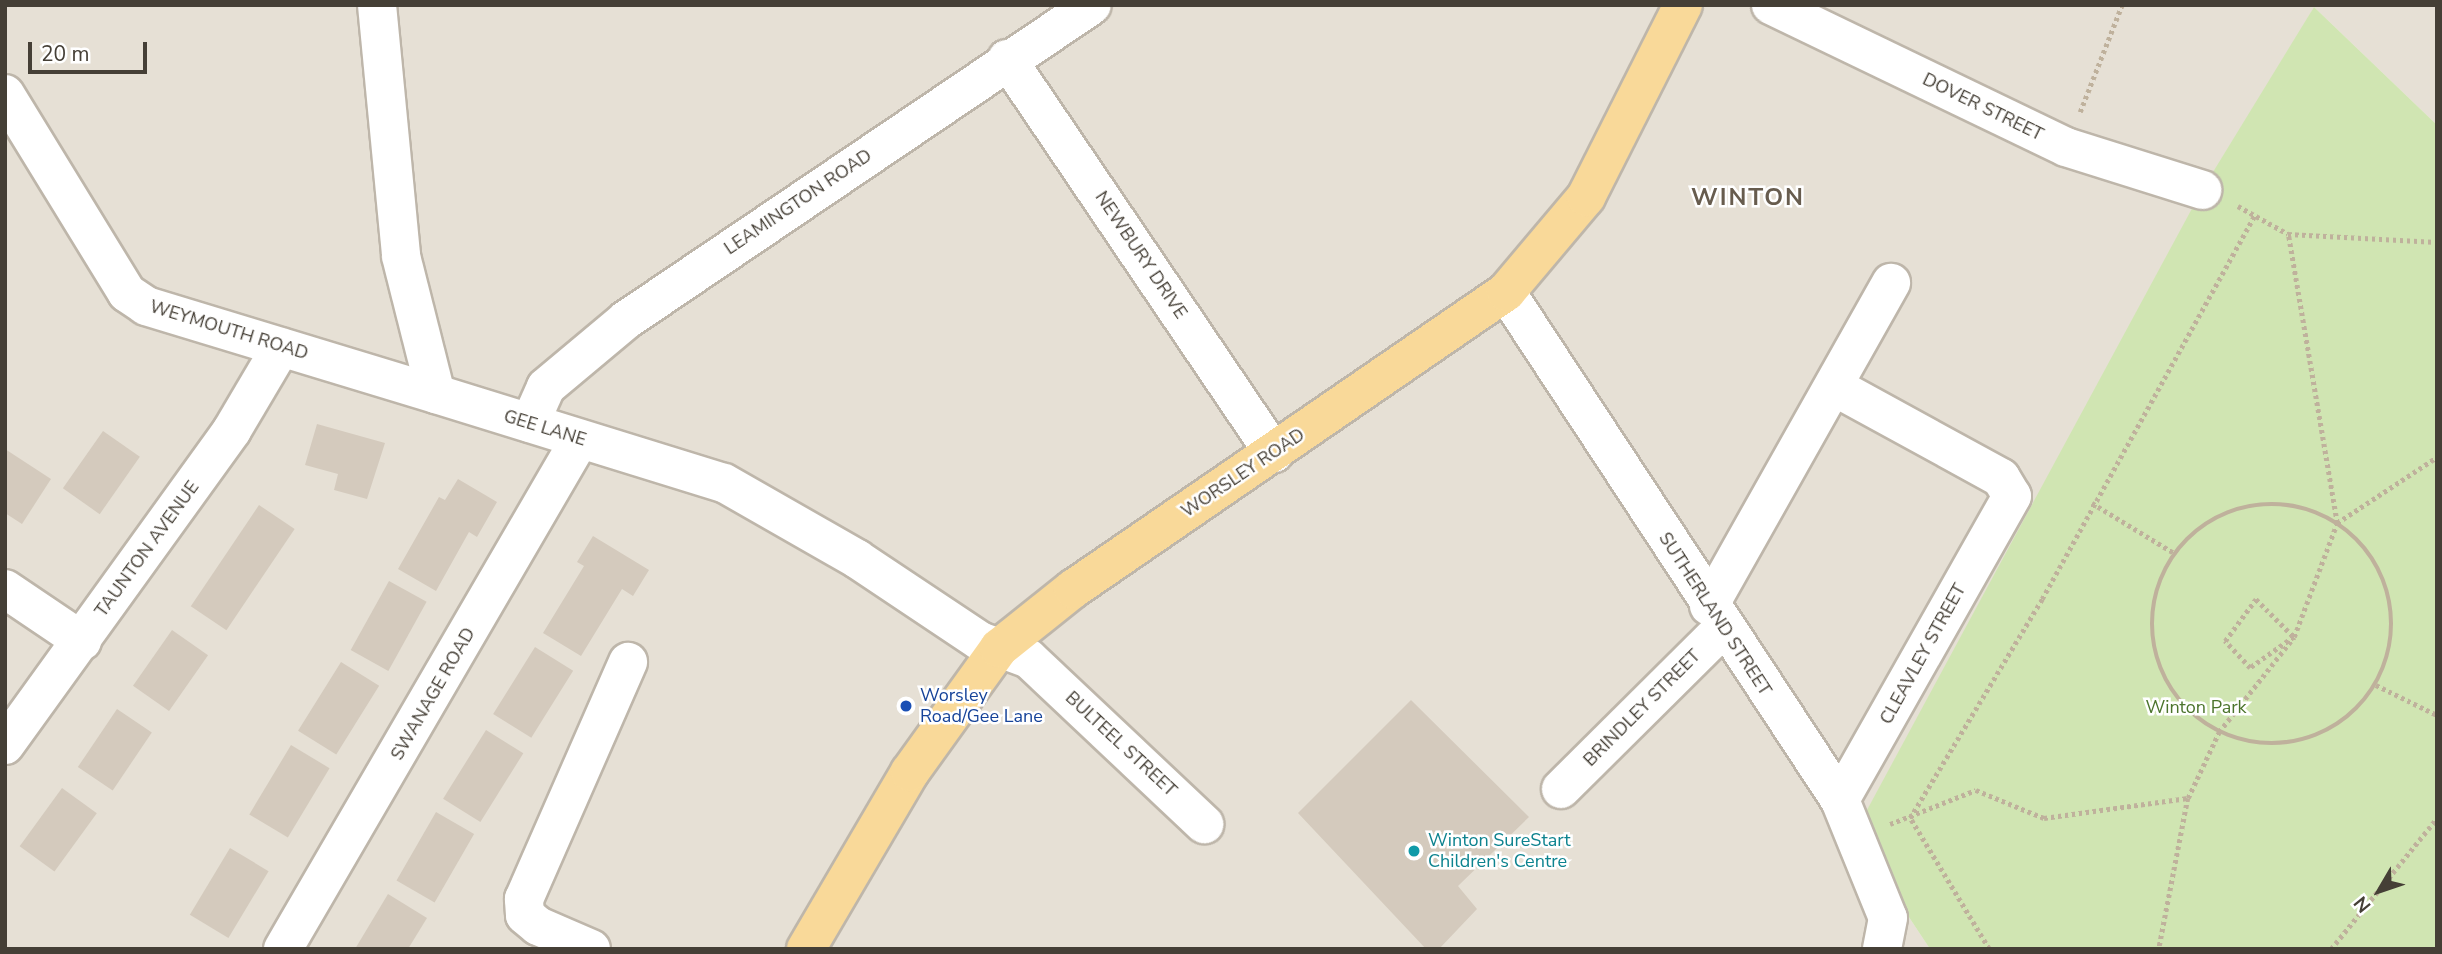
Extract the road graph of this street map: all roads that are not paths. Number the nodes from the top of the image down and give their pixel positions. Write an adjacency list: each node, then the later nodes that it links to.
1 (377, 5): 12 (street)
2 (1092, 5): 5 (street, LEAMINGTON ROAD)
3 (1683, 5): 9 (main road, WORSLEY ROAD)
4 (1771, 5): 7 (street, DOVER STREET)
5 (1007, 59): 13 (street, LEAMINGTON ROAD); 15 (street, NEWBURY DRIVE)
6 (5, 94): 10 (street, WEYMOUTH ROAD)
7 (2202, 190)
8 (1891, 283): 11 (street, BRINDLEY STREET)
9 (1506, 292): 15 (main road, WORSLEY ROAD); 17 (street, SUTHERLAND STREET)
10 (281, 347): 12 (street, WEYMOUTH ROAD); 18 (street, TAUNTON AVENUE)
11 (1835, 387): 17 (street, BRINDLEY STREET); 23 (street, CLEAVLEY STREET)
12 (436, 394): 13 (street, GEE LANE)
13 (530, 423): 14 (street, GEE LANE)
14 (580, 439): 19 (street, GEE LANE); 25 (street, SWANAGE ROAD)
15 (1274, 453): 19 (main road, WORSLEY ROAD)
16 (5, 589): 18 (street)
17 (1716, 617): 22 (street, BRINDLEY STREET); 23 (street, SUTHERLAND STREET)
18 (82, 641): 21 (street, TAUNTON AVENUE)
19 (999, 648): 24 (street, BULTEEL STREET); 27 (main road, WORSLEY ROAD)
20 (628, 662): 26 (street)
21 (5, 745)
22 (1561, 789)
23 (1847, 817): 28 (street, SUTHERLAND STREET)
24 (1204, 824)
25 (283, 949)
26 (591, 949)
27 (806, 949)
28 (1882, 949)

